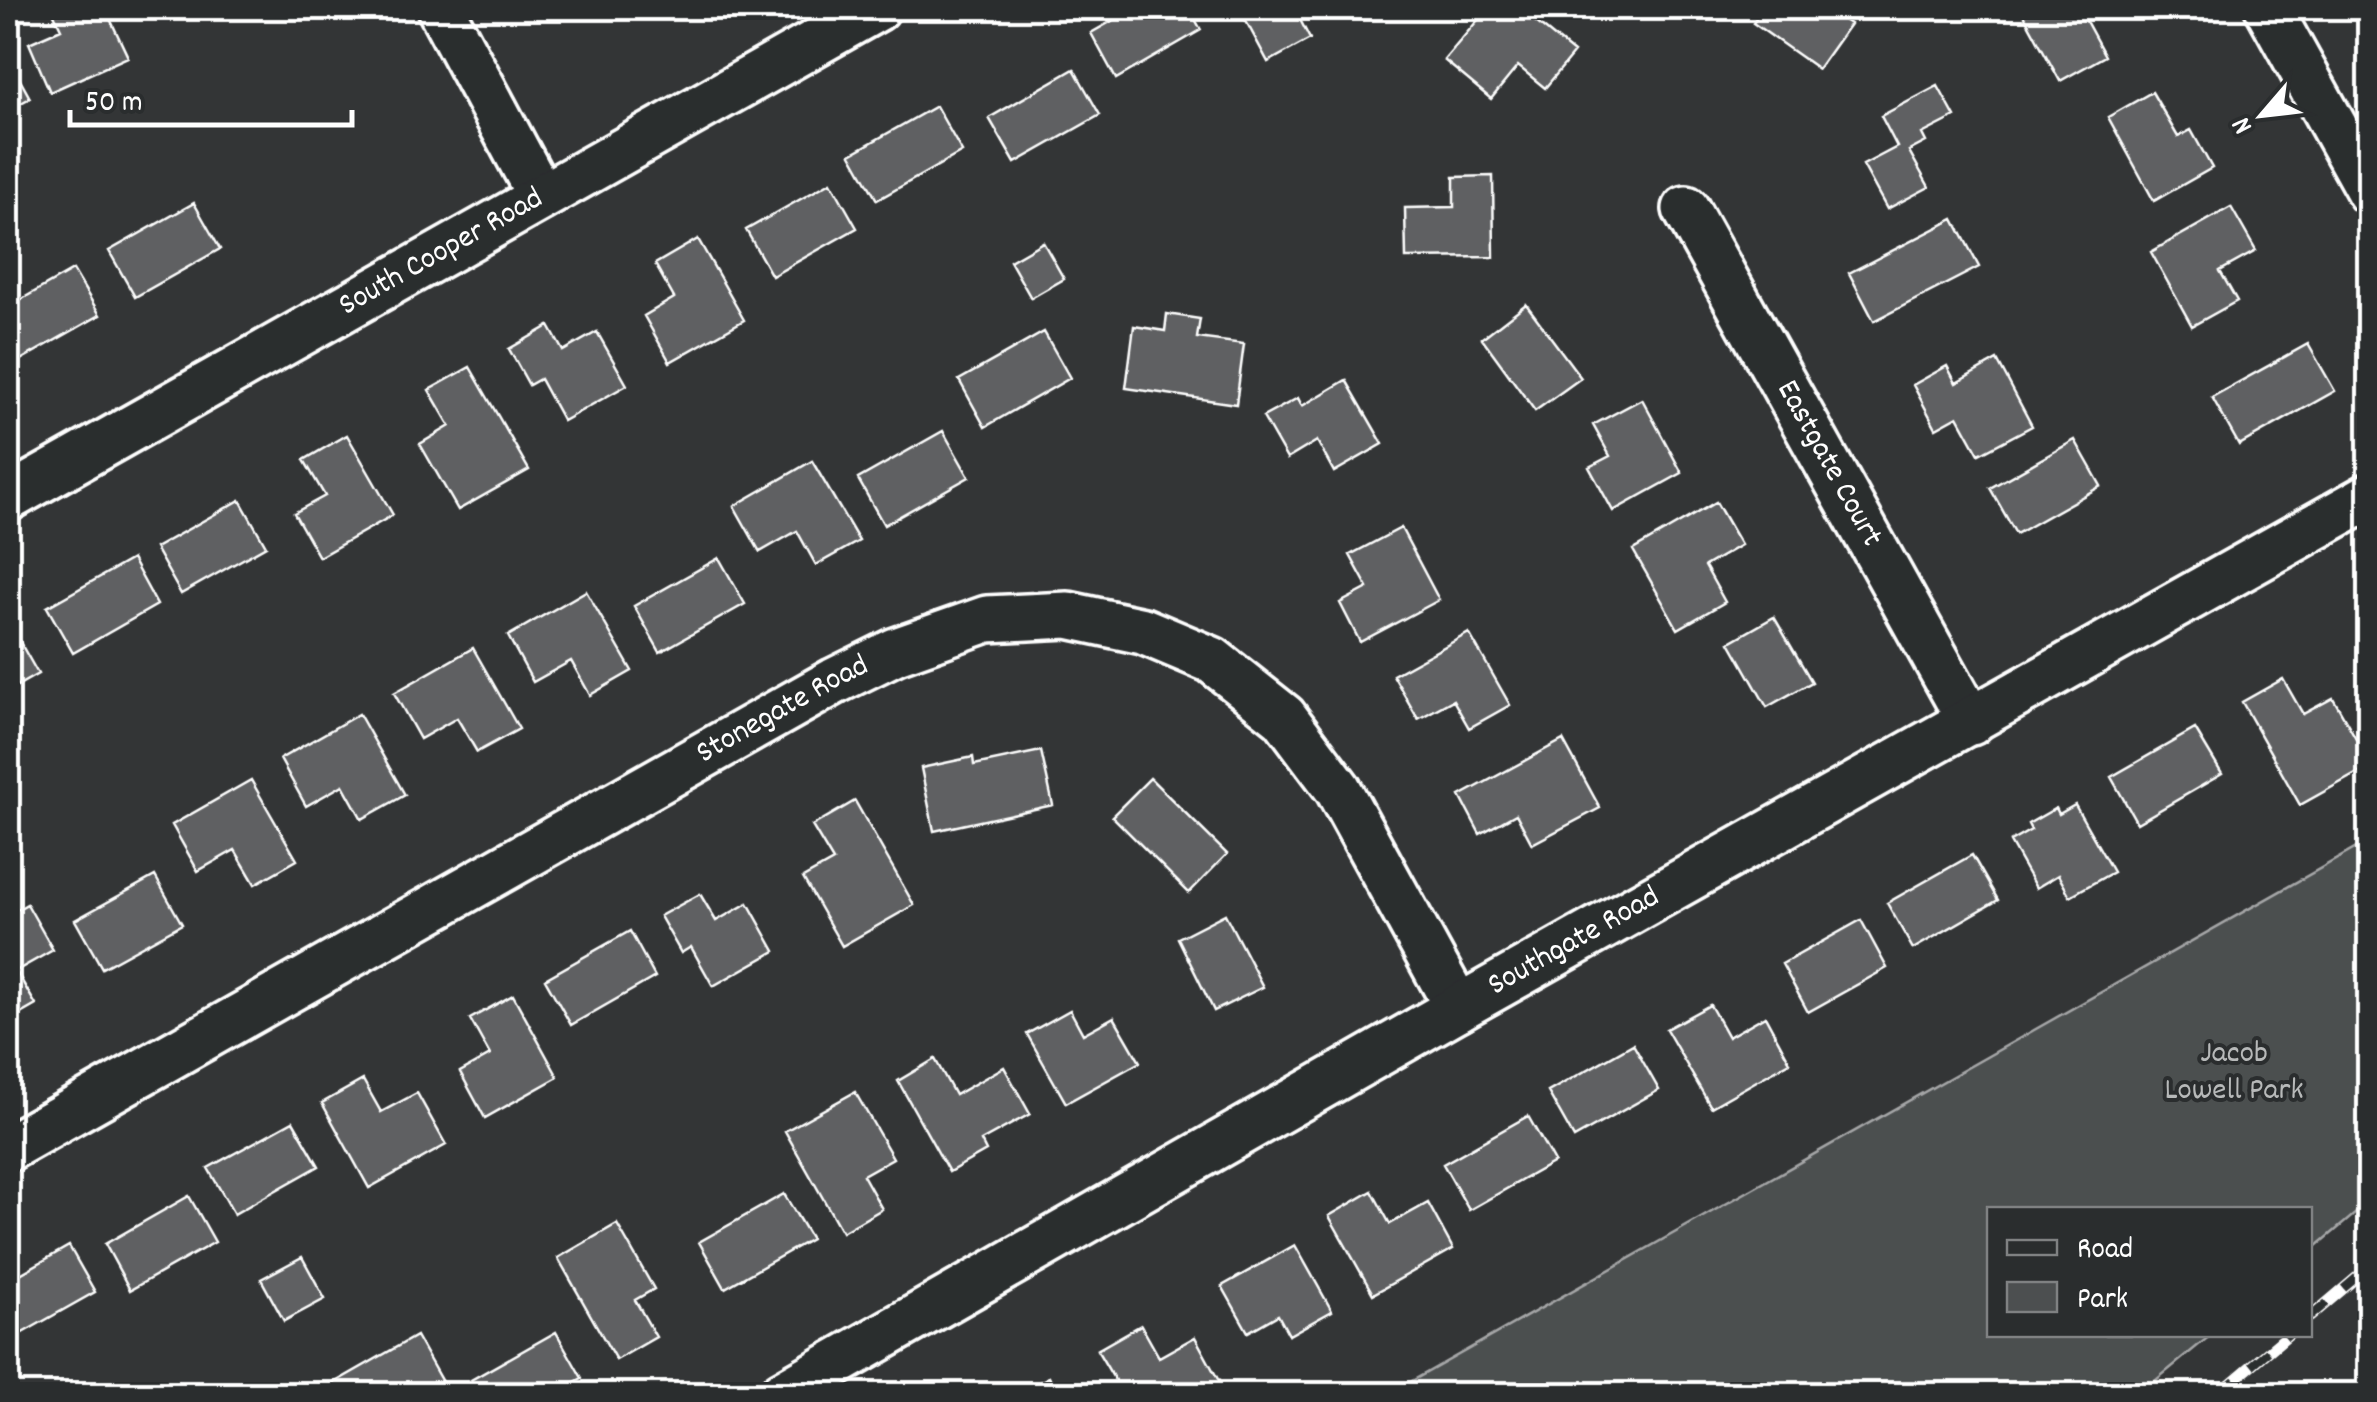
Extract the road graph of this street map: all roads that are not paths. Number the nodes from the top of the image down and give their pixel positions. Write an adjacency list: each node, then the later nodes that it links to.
1 (440, 8): 5 (street)
2 (877, 8): 5 (street, South Cooper Road)
3 (2268, 8): 4 (street)
4 (2370, 192)
5 (541, 196): 8 (street, South Cooper Road)
6 (1686, 209): 9 (street, Eastgate Court)
7 (2370, 496): 9 (street, Southgate Road)
8 (8, 498)
9 (1971, 722): 10 (street, Southgate Road)
10 (1458, 1008): 11 (street, Stonegate Road); 12 (street, Southgate Road)
11 (8, 1148)
12 (782, 1394)

